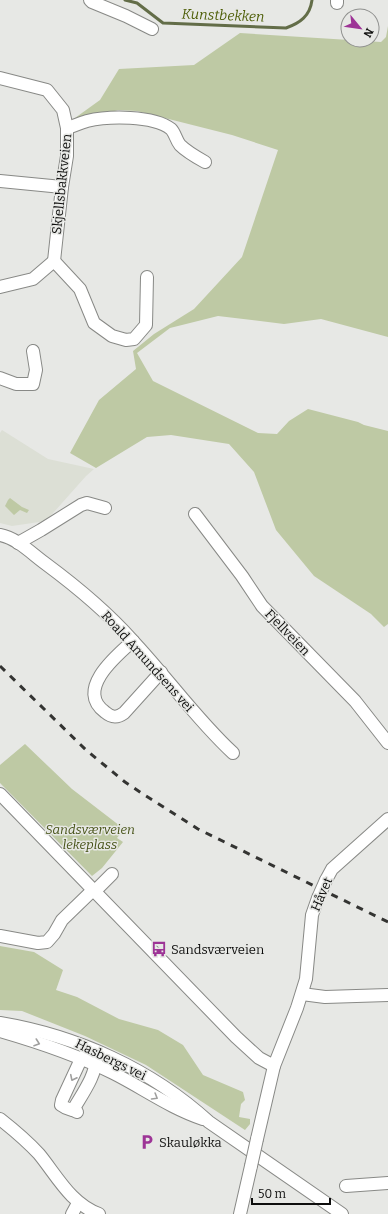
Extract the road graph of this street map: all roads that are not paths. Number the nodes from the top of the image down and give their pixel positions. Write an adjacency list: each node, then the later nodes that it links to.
1 (90, 0): 2 (street)
2 (152, 29)
3 (0, 78): 4 (street, Skjellsbakkveien)
4 (67, 128): 5 (street); 7 (street, Skjellsbakkveien)
5 (205, 162)
6 (0, 181): 7 (street)
7 (62, 187): 8 (street, Skjellsbakkveien)
8 (54, 261): 9 (street); 10 (street)
9 (147, 277)
10 (0, 287)
11 (33, 351): 12 (street)
12 (0, 378)
13 (105, 508): 16 (street)
14 (195, 514): 19 (street, Fjellveien)
15 (0, 535): 16 (street, Roald Amundsens vei)
16 (18, 543): 17 (street, Roald Amundsens vei)
17 (133, 640): 18 (street, Roald Amundsens vei); 18 (street)
18 (161, 672): 20 (street, Roald Amundsens vei)
19 (388, 742)
20 (233, 753)
21 (0, 794): 24 (street)
22 (388, 819): 26 (street, Håvet, bridge)
23 (112, 874): 24 (street)
24 (93, 891): 25 (street); 33 (street)
25 (0, 936)
26 (302, 994): 27 (street); 33 (street, Håvet)
27 (388, 996)
28 (0, 1023): 30 (street, Hasbergs vei)
29 (0, 1031): 31 (street, Hasbergs vei, one-way to 31)
30 (94, 1049): 31 (street); 32 (street); 35 (street, Hasbergs vei)
31 (82, 1059): 32 (street, Hasbergs vei); 32 (street, one-way to 32)
32 (96, 1065): 35 (street, Hasbergs vei, one-way to 35)
33 (274, 1066): 41 (street, Håvet, bridge)
34 (0, 1119): 38 (street)
35 (209, 1122): 42 (street, Hasbergs vei)
36 (388, 1183): 37 (street)
37 (346, 1186)
38 (78, 1202): 39 (street); 40 (street)
39 (72, 1214)
40 (99, 1214)
41 (240, 1214)
42 (342, 1214)

